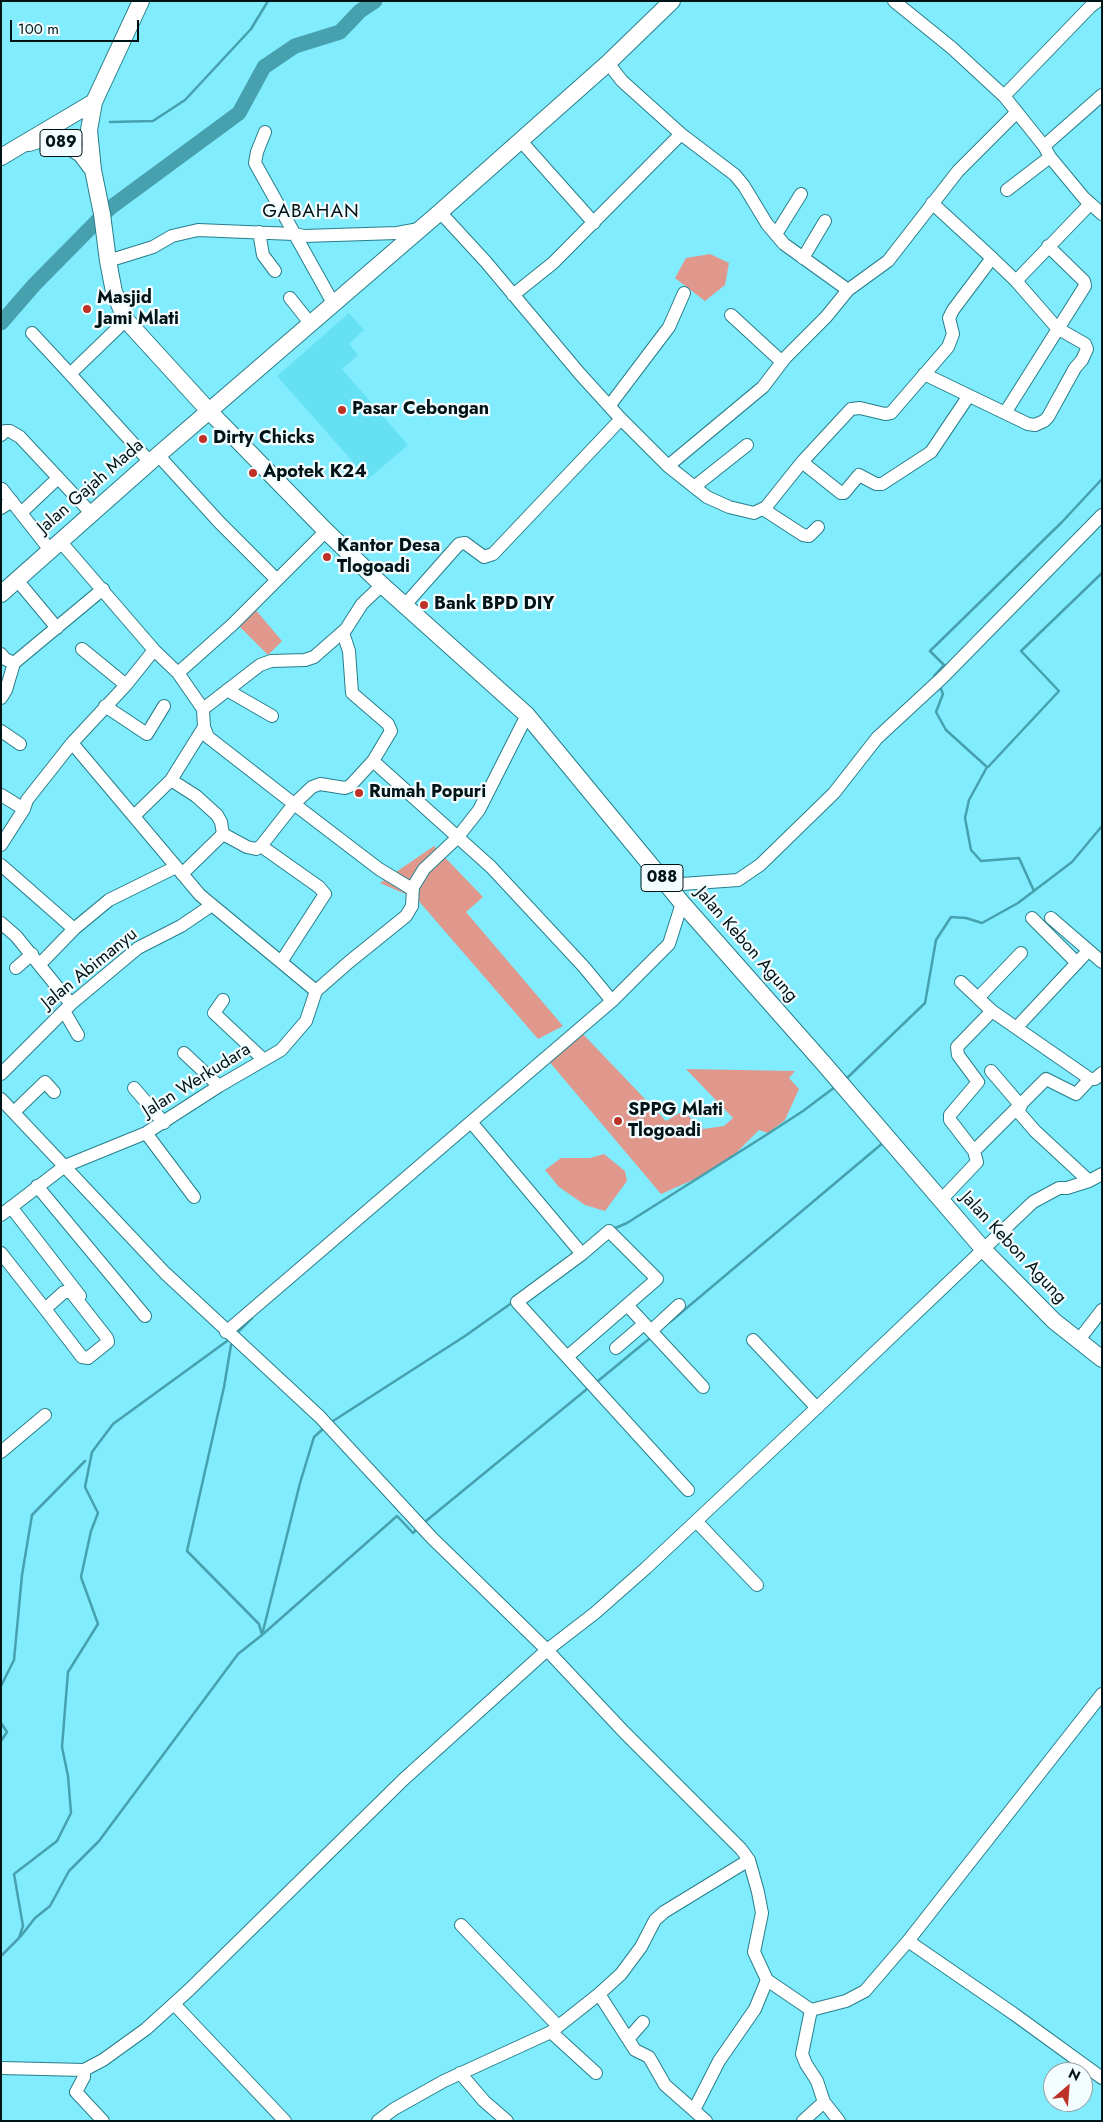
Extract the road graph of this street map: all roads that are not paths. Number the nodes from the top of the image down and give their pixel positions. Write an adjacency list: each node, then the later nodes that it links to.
1 (140, 1): 8 (main road)
2 (672, 1): 5 (main road, Jalan Gajah Mada)
3 (894, 1): 7 (street)
4 (1098, 1): 7 (street)
5 (608, 63): 11 (street); 12 (main road, Jalan Gajah Mada)
6 (1102, 95): 14 (street)
7 (1004, 96): 9 (street)
8 (94, 102): 13 (main road); 16 (main road)
9 (1017, 112): 14 (street); 19 (street)
10 (265, 132): 27 (street)
11 (681, 134): 24 (street); 28 (street)
12 (520, 140): 21 (main road, Jalan Gajah Mada); 24 (street)
13 (19, 146): 15 (main road, 089); 16 (main road, 089)
14 (1047, 152): 17 (street); 20 (street)
15 (1, 157)
16 (93, 170): 30 (main road, 089)
17 (1007, 190)
18 (801, 194): 28 (street)
19 (932, 203): 32 (street); 35 (street)
20 (1090, 204): 22 (street); 29 (street)
21 (440, 212): 25 (main road, Jalan Gajah Mada); 37 (street)
22 (1102, 214)
23 (825, 221): 31 (street)
24 (594, 223): 37 (street)
25 (419, 229): 27 (street); 39 (main road, Jalan Gajah Mada)
26 (259, 232): 27 (street); 30 (street); 33 (street)
27 (294, 234): 39 (street)
28 (776, 234): 31 (street)
29 (1048, 246): 34 (street); 43 (street)
30 (107, 254): 41 (main road, 089)
31 (803, 258): 35 (street)
32 (992, 258): 34 (street); 47 (street)
33 (275, 271)
34 (1016, 281): 43 (street)
35 (848, 290): 45 (street)
36 (684, 293): 49 (street)
37 (514, 295): 49 (street)
38 (290, 298): 42 (street)
39 (333, 304): 42 (main road, Jalan Gajah Mada)
40 (731, 314): 45 (street)
41 (126, 320): 46 (street); 50 (main road, 089)
42 (310, 323): 50 (main road, Jalan Gajah Mada)
43 (1057, 328): 51 (street); 51 (street)
44 (32, 333): 46 (street)
45 (782, 362): 57 (street)
46 (70, 374): 55 (street)
47 (924, 374): 48 (street); 56 (street)
48 (968, 396): 51 (street); 56 (street)
49 (610, 405): 52 (street)
50 (209, 411): 55 (main road, Jalan Gajah Mada); 67 (main road, Jalan Kebon Agung / 088)
51 (1005, 413)
52 (621, 419): 57 (street); 74 (street)
53 (1, 435): 58 (street)
54 (747, 445): 59 (street)
55 (154, 458): 64 (main road, Jalan Gajah Mada); 70 (street)
56 (802, 462): 62 (street)
57 (668, 466): 59 (street)
58 (58, 478): 63 (street); 64 (street)
59 (694, 487): 62 (street)
60 (2, 488): 61 (street)
61 (7, 504): 63 (street)
62 (763, 509): 66 (street)
63 (21, 512): 68 (street)
64 (91, 513): 68 (main road, Jalan Gajah Mada)
65 (1102, 515): 106 (street)
66 (818, 527)
67 (326, 531): 70 (street); 71 (main road, Jalan Kebon Agung / 088)
68 (55, 546): 69 (main road, Jalan Gajah Mada); 72 (street)
69 (16, 580): 73 (main road, Jalan Gajah Mada); 75 (street)
70 (278, 580): 81 (street)
71 (382, 585): 74 (main road, Jalan Kebon Agung / 088); 76 (street)
72 (102, 589): 75 (street); 78 (street)
73 (1, 594)
74 (404, 606): 88 (main road, Jalan Kebon Agung / 088)
75 (57, 628): 80 (street)
76 (343, 632): 83 (street); 94 (street)
77 (82, 649): 82 (street)
78 (154, 650): 81 (street); 82 (street)
79 (1, 654): 80 (street)
80 (14, 663): 84 (street)
81 (178, 672): 87 (street)
82 (126, 685): 85 (street)
83 (227, 690): 87 (street); 89 (street)
84 (1, 698)
85 (105, 706): 86 (street); 92 (street)
86 (164, 706)
87 (203, 708): 90 (street)
88 (527, 715): 101 (street); 106 (main road, Jalan Kebon Agung / 088)
89 (272, 716)
90 (204, 727): 95 (street); 97 (street)
91 (1, 732): 93 (street)
92 (72, 743): 98 (street); 99 (street)
93 (20, 744)
94 (373, 761): 97 (street); 101 (street)
95 (172, 780): 99 (street); 100 (street)
96 (1, 795): 98 (street)
97 (294, 804): 103 (street); 107 (street)
98 (24, 809): 102 (street)
99 (134, 816): 105 (street)
100 (223, 834): 103 (street); 105 (street)
101 (457, 838): 107 (street); 125 (street)
102 (1, 845)
103 (260, 846): 117 (street)
104 (1, 865): 113 (street)
105 (179, 871): 109 (street); 113 (street)
106 (668, 885): 108 (main road, Jalan Kebon Agung / 088)
107 (412, 889): 122 (street)
108 (682, 903): 125 (street); 150 (main road, Jalan Kebon Agung / 088)
109 (212, 905): 117 (street); 126 (street, Jalan Abimanyu)
110 (1032, 918): 119 (street)
111 (1051, 918): 114 (street)
112 (1, 924): 116 (street)
113 (74, 929): 116 (street)
114 (1088, 951): 118 (street); 119 (street)
115 (1021, 953): 123 (street)
116 (36, 959): 120 (street); 126 (street)
117 (280, 962): 122 (street)
118 (1102, 962)
119 (1076, 963): 128 (street)
120 (16, 968)
121 (961, 982): 123 (street)
122 (316, 991): 131 (street, Jalan Werkudara)
123 (978, 998): 127 (street)
124 (224, 1000): 131 (street)
125 (612, 1001): 141 (street)
126 (68, 1007): 129 (street); 133 (street, Jalan Abimanyu)
127 (992, 1011): 128 (street); 144 (street)
128 (1017, 1027): 134 (street)
129 (78, 1035)
130 (184, 1053): 135 (street)
131 (264, 1060): 135 (street, Jalan Werkudara)
132 (991, 1071): 139 (street)
133 (1, 1074)
134 (1099, 1075): 139 (street)
135 (219, 1086): 142 (street, Jalan Werkudara)
136 (134, 1088): 142 (street)
137 (54, 1092): 140 (street)
138 (1, 1098): 140 (street)
139 (1019, 1108): 144 (street); 147 (street)
140 (8, 1112): 145 (street)
141 (471, 1122): 154 (street); 161 (street)
142 (164, 1123): 143 (street, Jalan Werkudara)
143 (146, 1133): 145 (street, Jalan Werkudara); 149 (street)
144 (974, 1151): 150 (street)
145 (65, 1166): 148 (street, Jalan Werkudara); 161 (street)
146 (1102, 1174): 147 (street)
147 (1090, 1181): 152 (street)
148 (36, 1186): 151 (street, Jalan Werkudara); 159 (street)
149 (194, 1197)
150 (941, 1200): 152 (main road, Jalan Kebon Agung / 088)
151 (6, 1211): 162 (street)
152 (984, 1250): 164 (main road, Jalan Kebon Agung / 088); 169 (street)
153 (1, 1252): 157 (street)
154 (582, 1254): 155 (street); 166 (street)
155 (627, 1305): 160 (street); 166 (street)
156 (679, 1305): 160 (street)
157 (45, 1308): 157 (street)
158 (1102, 1310): 164 (street)
159 (144, 1316)
160 (647, 1327): 165 (street); 168 (street)
161 (226, 1332): 175 (street)
162 (112, 1338)
163 (753, 1340): 169 (street)
164 (1078, 1341): 167 (main road, Jalan Kebon Agung / 088)
165 (616, 1348)
166 (566, 1356): 172 (street)
167 (1102, 1359)
168 (703, 1387)
169 (817, 1408): 173 (street)
170 (45, 1415): 171 (street)
171 (1, 1452)
172 (688, 1490)
173 (696, 1521): 174 (street); 175 (street)
174 (757, 1585)
175 (547, 1650): 177 (street); 182 (street)
176 (1102, 1694): 179 (street)
177 (749, 1860): 180 (street); 181 (street)
178 (461, 1925): 185 (street)
179 (908, 1941): 183 (street); 191 (street)
180 (767, 1980): 183 (street); 193 (street)
181 (600, 1994): 185 (street); 186 (street)
182 (174, 2004): 188 (street); 195 (street)
183 (812, 2010): 192 (street)
184 (643, 2022): 186 (street)
185 (555, 2029): 189 (street); 190 (street)
186 (628, 2038): 193 (street)
187 (1, 2068): 188 (street)
188 (84, 2070): 194 (street)
189 (460, 2073): 196 (street); 197 (street)
190 (596, 2073)
191 (1102, 2078)
192 (824, 2102): 199 (street); 200 (street)
193 (694, 2110): 198 (street)
194 (103, 2121)
195 (286, 2121)
196 (378, 2121)
197 (507, 2121)
198 (706, 2121)
199 (803, 2121)
200 (839, 2121)

